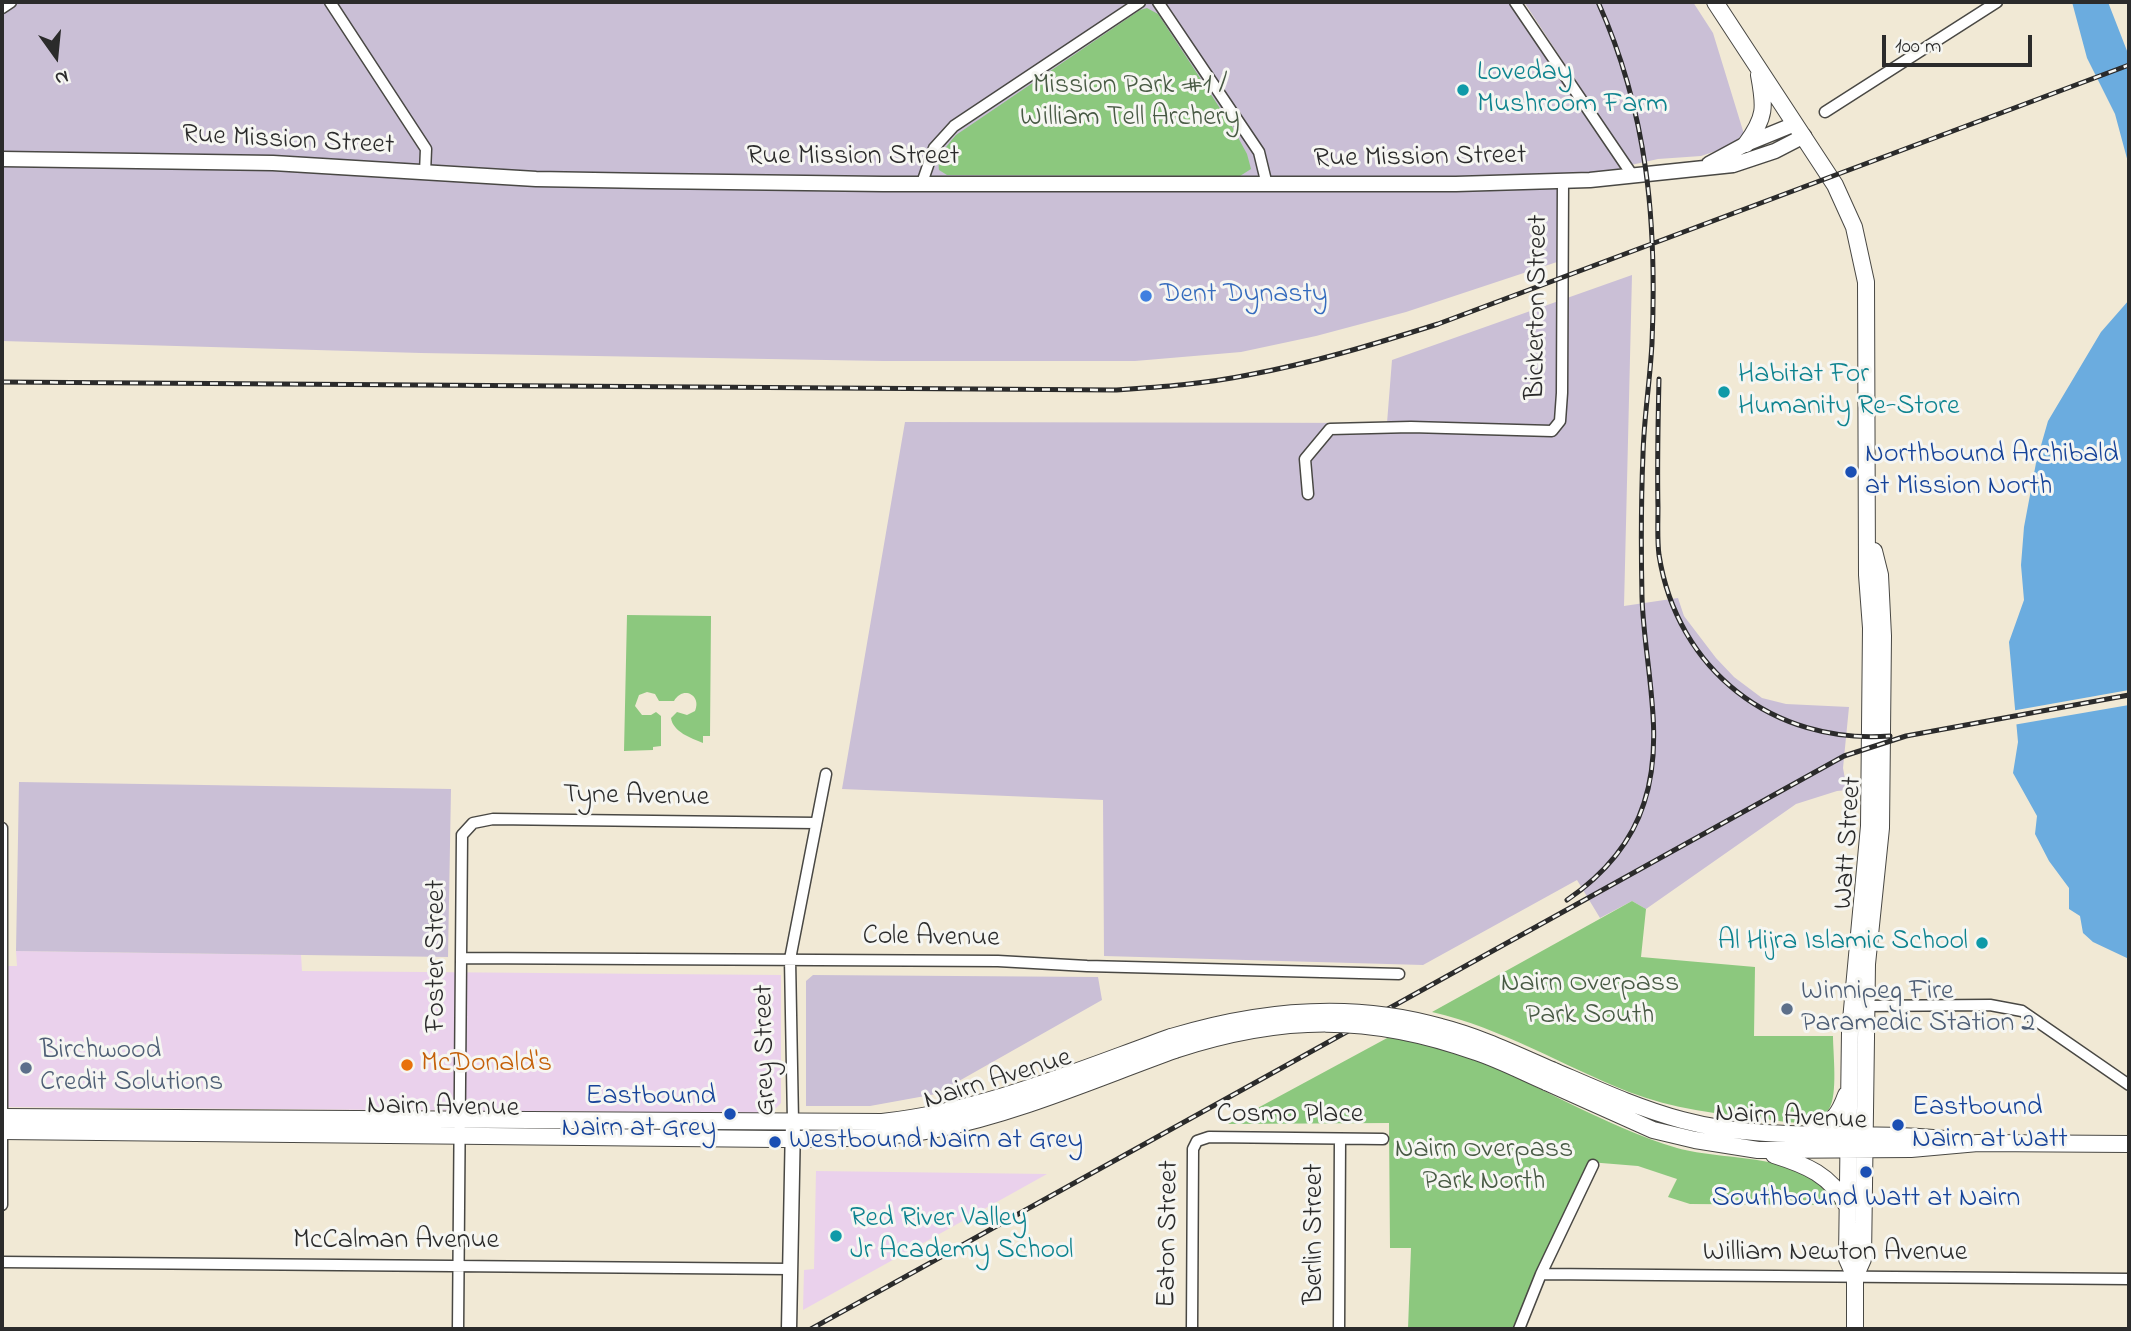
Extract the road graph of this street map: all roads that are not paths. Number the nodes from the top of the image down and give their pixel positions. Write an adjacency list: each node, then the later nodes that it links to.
1 (11, 2): 8 (street)
2 (330, 2): 15 (street)
3 (1140, 2): 18 (street)
4 (1158, 2): 19 (street)
5 (1515, 2): 16 (street)
6 (1716, 2): 9 (main road, Watt Street)
7 (1997, 2): 10 (street)
8 (2, 8)
9 (1757, 66): 11 (main road, Watt Street); 12 (main road)
10 (1825, 112)
11 (1799, 130): 12 (street, Rue Mission Street); 14 (street, Rue Mission Street); 28 (main road, Watt Street)
12 (1746, 144): 14 (street, Rue Mission Street)
13 (2, 159): 15 (street, Rue Mission Street)
14 (1704, 167): 16 (street, Rue Mission Street)
15 (425, 173): 18 (street, Rue Mission Street)
16 (1633, 176): 17 (street, Rue Mission Street)
17 (1563, 181): 19 (street, Rue Mission Street); 20 (street, Bickerton Street)
18 (922, 183): 19 (street, Rue Mission Street)
19 (1267, 185)
20 (1308, 494)
21 (826, 774): 22 (street, Grey Street)
22 (815, 823): 24 (street, Tyne Avenue); 26 (street, Grey Street)
23 (3, 830): 32 (street)
24 (462, 835): 25 (street, Foster Street)
25 (462, 958): 26 (street, Cole Avenue); 37 (street, Foster Street)
26 (790, 960): 27 (street, Cole Avenue); 39 (street, Grey Street)
27 (1399, 974)
28 (1859, 1006): 30 (street); 31 (main road, Watt Street); 48 (main road, Watt Street)
29 (1549, 1076): 39 (main road, Nairn Avenue, bridge); 41 (main road, Nairn Avenue); 50 (main road, Nairn Avenue)
30 (2129, 1084)
31 (1850, 1086): 41 (main road); 42 (main road, Watt Street)
32 (2, 1117): 35 (main road, Nairn Avenue); 40 (street)
33 (289, 1119): 35 (main road, Nairn Avenue); 36 (main road, Nairn Avenue); 43 (main road)
34 (679, 1122): 38 (main road, Nairn Avenue); 39 (main road, Nairn Avenue); 44 (main road)
35 (192, 1125): 40 (main road, Nairn Avenue); 43 (main road, Nairn Avenue)
36 (361, 1127): 37 (main road, Nairn Avenue); 43 (main road, Nairn Avenue)
37 (459, 1128): 38 (main road, Nairn Avenue); 56 (street, Foster Street)
38 (579, 1129): 44 (main road, Nairn Avenue)
39 (792, 1130): 44 (main road, Nairn Avenue); 57 (street, Grey Street)
40 (2, 1131): 53 (street)
41 (1799, 1133): 42 (main road, Nairn Avenue)
42 (1849, 1133): 48 (main road, Nairn Avenue); 51 (main road, Watt Street)
43 (272, 1134)
44 (662, 1137)
45 (1340, 1139): 46 (street, Cosmo Place); 47 (street, Cosmo Place); 64 (street, Berlin Street)
46 (1383, 1139)
47 (1197, 1141): 63 (street, Eaton Street)
48 (1866, 1142): 49 (main road, Nairn Avenue); 51 (main road, Nairn Avenue); 59 (main road, Watt Street)
49 (2129, 1144)
50 (1758, 1150): 51 (main road, Nairn Avenue); 54 (main road)
51 (1849, 1151): 54 (main road, Watt Street)
52 (1593, 1166): 58 (street)
53 (2, 1205)
54 (1848, 1209): 59 (main road, Watt Street)
55 (2, 1262): 56 (street, McCalman Avenue)
56 (458, 1265): 57 (street, McCalman Avenue); 61 (street, Foster Street)
57 (790, 1269): 62 (street, Grey Street)
58 (1541, 1274): 59 (street, William Newton Avenue); 65 (street)
59 (1855, 1277): 60 (street, William Newton Avenue); 66 (main road, Watt Street)
60 (2129, 1279)
61 (458, 1329)
62 (789, 1329)
63 (1192, 1329)
64 (1339, 1329)
65 (1519, 1329)
66 (1856, 1329)

